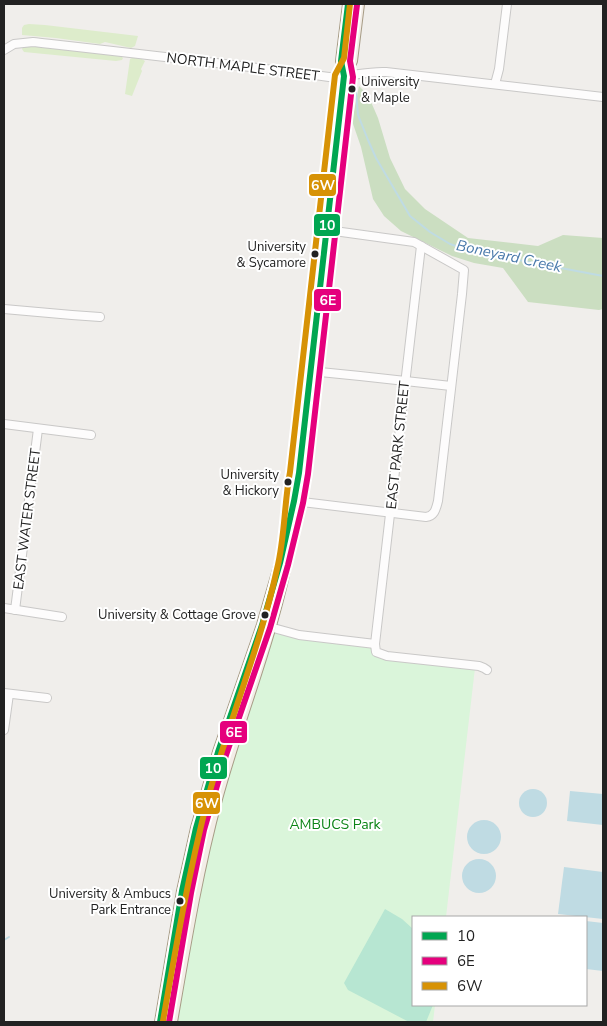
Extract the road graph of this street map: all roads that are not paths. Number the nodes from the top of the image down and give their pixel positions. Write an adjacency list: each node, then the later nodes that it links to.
1 (348, 4): 5 (main road)
2 (359, 4): 5 (main road)
3 (507, 4): 6 (street)
4 (4, 50): 5 (street, NORTH MAPLE STREET)
5 (344, 76): 6 (street, NORTH MAPLE STREET); 8 (main road)
6 (495, 84): 7 (street, NORTH MAPLE STREET)
7 (603, 97)
8 (327, 230): 9 (street); 12 (main road)
9 (421, 246): 13 (street, EAST PARK STREET); 14 (street)
10 (4, 309): 11 (street)
11 (100, 317)
12 (310, 372): 13 (street); 18 (main road)
13 (406, 381): 14 (street); 19 (street, EAST PARK STREET)
14 (452, 386): 19 (street)
15 (4, 424): 16 (street)
16 (38, 428): 17 (street); 21 (street, EAST WATER STREET)
17 (91, 434)
18 (294, 501): 19 (street); 23 (main road)
19 (391, 513): 24 (street, EAST PARK STREET)
20 (4, 608): 21 (street)
21 (15, 610): 22 (street)
22 (62, 617)
23 (266, 626): 24 (street); 29 (main road); 30 (main road)
24 (375, 644): 25 (street)
25 (487, 670)
26 (7, 694): 27 (street); 28 (street)
27 (46, 698)
28 (4, 730)
29 (160, 1022)
30 (172, 1022)

